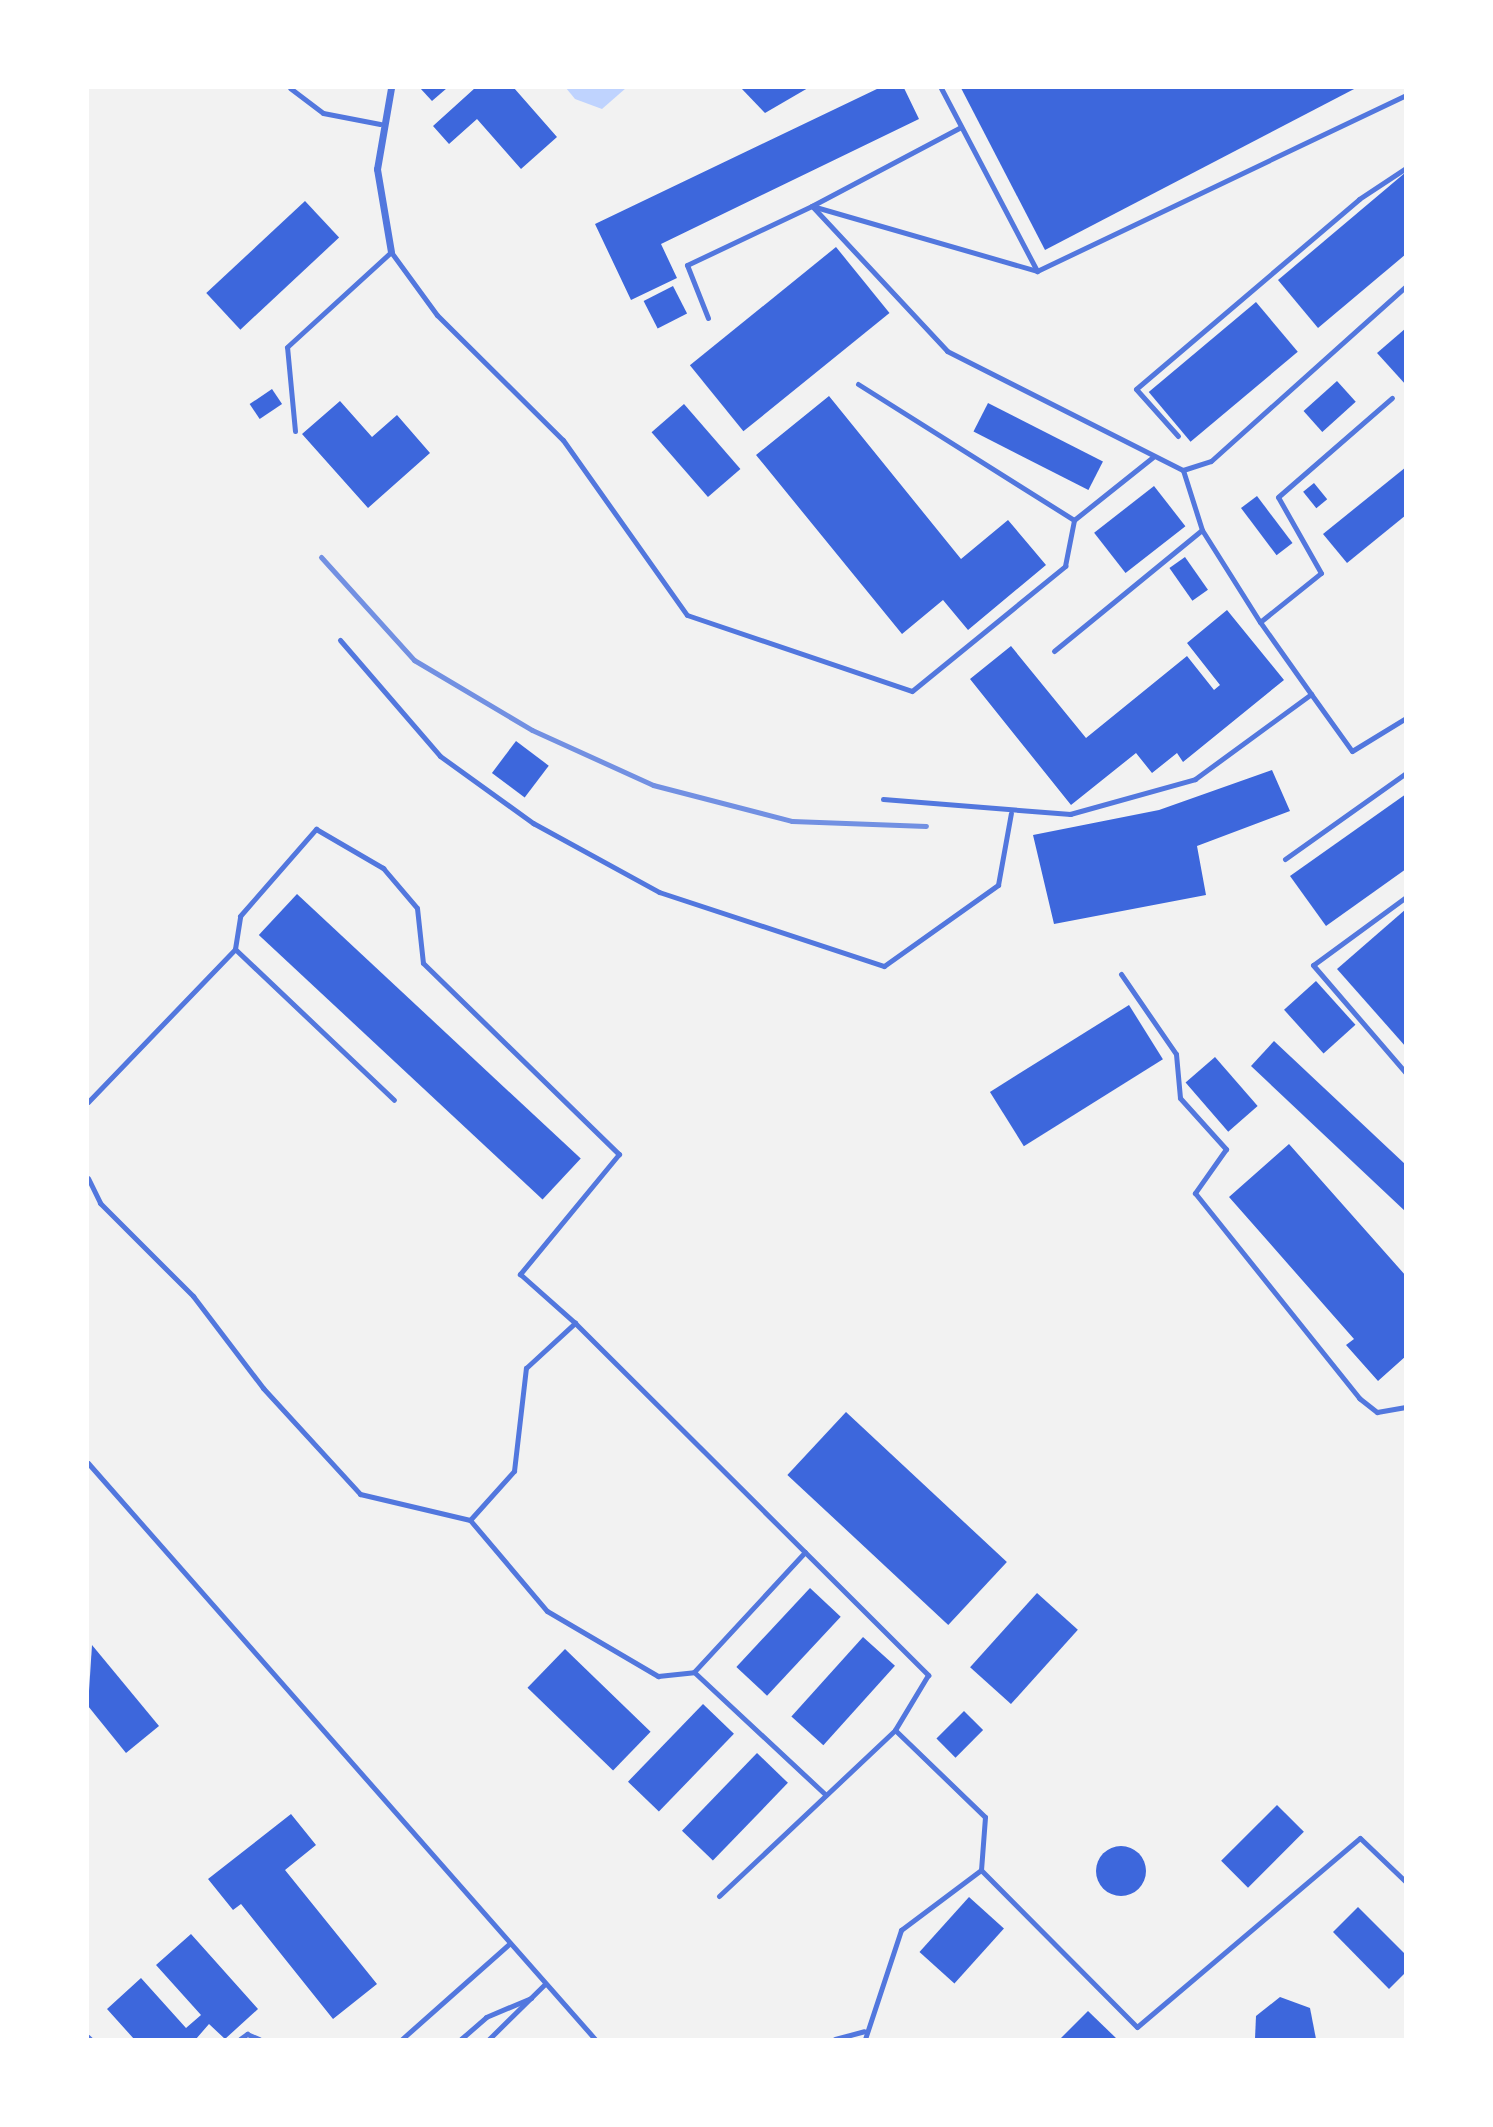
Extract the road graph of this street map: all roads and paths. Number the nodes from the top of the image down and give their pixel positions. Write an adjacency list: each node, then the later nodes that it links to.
1 (290, 88): 5 (lane)
2 (391, 88): 5 (street)
3 (941, 88): 6 (lane)
4 (1405, 95): 10 (lane)
5 (380, 124): 9 (street)
6 (961, 127): 8 (lane); 10 (lane)
7 (1405, 168): 16 (lane)
8 (812, 206): 10 (lane); 12 (lane); 17 (lane)
9 (391, 252): 15 (lane); 19 (lane)
10 (1037, 271)
11 (1405, 286): 18 (lane)
12 (708, 318)
13 (858, 384): 19 (lane)
14 (1392, 398): 21 (lane)
15 (295, 431)
16 (1178, 436)
17 (1153, 457): 18 (lane); 19 (lane)
18 (1183, 470): 20 (lane)
19 (1074, 520)
20 (1202, 530): 21 (lane); 23 (lane)
21 (1260, 622): 24 (lane)
22 (340, 640): 28 (lane)
23 (1054, 651)
24 (1311, 694): 25 (lane); 28 (lane)
25 (1405, 718)
26 (1405, 774): 29 (lane)
27 (884, 799): 28 (lane)
28 (1011, 813)
29 (1285, 859)
30 (1405, 897): 33 (lane)
31 (235, 949): 34 (lane); 35 (lane); 37 (lane)
32 (1121, 974): 38 (lane)
33 (1405, 1073)
34 (394, 1100)
35 (88, 1102)
36 (88, 1178): 40 (lane)
37 (575, 1324): 40 (lane); 41 (lane)
38 (1405, 1407)
39 (88, 1463): 48 (lane)
40 (470, 1520): 42 (lane)
41 (804, 1552): 42 (lane); 43 (lane)
42 (694, 1672): 44 (lane)
43 (895, 1730): 44 (lane); 45 (lane)
44 (826, 1795): 47 (lane)
45 (981, 1870): 46 (lane); 51 (lane)
46 (1405, 1882)
47 (719, 1896)
48 (510, 1943): 49 (lane); 54 (lane)
49 (545, 1984): 50 (lane); 57 (lane)
50 (531, 1998): 55 (lane); 56 (lane)
51 (864, 2031): 58 (lane); 59 (lane)
52 (240, 2039): 53 (lane)
53 (259, 2039)
54 (402, 2039)
55 (461, 2039)
56 (489, 2039)
57 (594, 2039)
58 (835, 2039)
59 (865, 2039)

